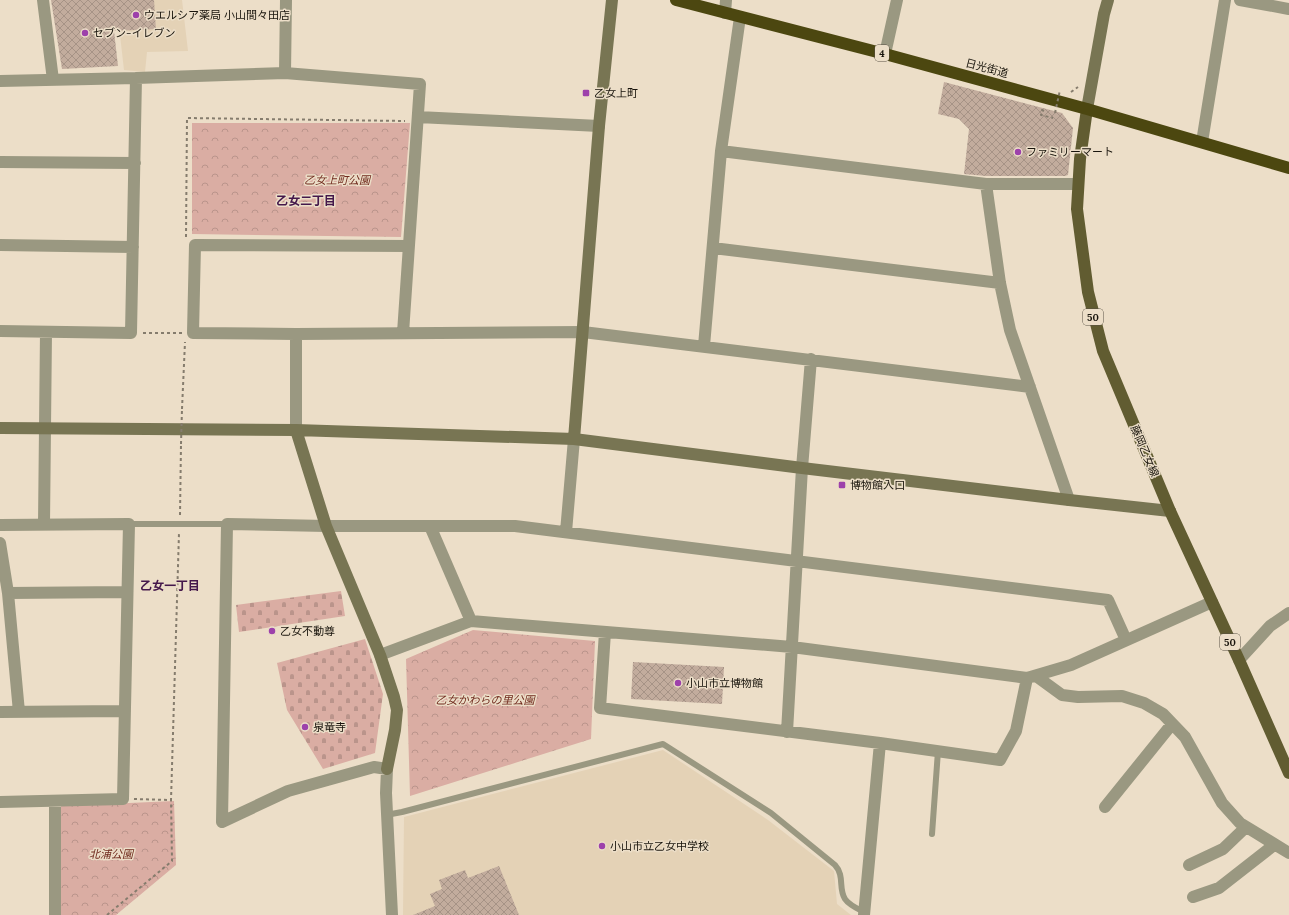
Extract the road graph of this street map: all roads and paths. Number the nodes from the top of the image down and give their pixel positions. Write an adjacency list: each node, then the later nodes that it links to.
1 (43, 0): 16 (street)
2 (286, 0): 14 (street)
3 (612, 0): 22 (street)
4 (676, 0): 11 (highway, 日光街道 / 4)
5 (726, 0): 11 (street)
6 (897, 0): 13 (street)
7 (1108, 0): 19 (street)
8 (1225, 0): 23 (street)
9 (1240, 0): 10 (street)
10 (1289, 9)
11 (725, 12): 12 (highway, 日光街道 / 4)
12 (740, 17): 13 (highway, 日光街道 / 4); 24 (street)
13 (885, 54): 19 (highway, 日光街道 / 4)
14 (285, 73): 15 (street); 21 (street)
15 (136, 78): 16 (street); 26 (street)
16 (53, 80): 17 (street)
17 (0, 81)
18 (1060, 90): 20 (path, bridge)
19 (1087, 109): 23 (highway, 日光街道 / 4); 29 (main road, 藤岡乙女線 / 50)
20 (1053, 118)
21 (418, 119): 22 (street); 30 (path); 32 (street)
22 (599, 126): 38 (street)
23 (1202, 142): 27 (highway, 日光街道 / 4)
24 (721, 151): 28 (street); 34 (street)
25 (0, 162): 26 (street)
26 (135, 163): 33 (street)
27 (1289, 168)
28 (986, 184): 29 (street); 35 (street)
29 (1078, 184): 52 (main road, 藤岡乙女線 / 50)
30 (186, 238)
31 (0, 245): 33 (street)
32 (409, 246): 40 (street); 41 (street)
33 (133, 247): 39 (street)
34 (713, 248): 35 (street); 43 (street)
35 (1000, 283): 45 (street)
36 (0, 331): 37 (street)
37 (46, 332): 39 (street); 47 (street)
38 (583, 332): 41 (street); 43 (street); 49 (street)
39 (131, 333): 40 (path)
40 (189, 333): 42 (street); 55 (path, bridge)
41 (403, 333): 42 (street)
42 (296, 334): 48 (street)
43 (704, 346): 44 (street)
44 (811, 360): 45 (street); 50 (street)
45 (1030, 387): 51 (street)
46 (0, 428): 47 (street)
47 (45, 428): 48 (street); 53 (street)
48 (296, 430): 49 (street); 58 (street)
49 (574, 439): 50 (street); 60 (street)
50 (802, 468): 51 (street); 62 (street)
51 (1069, 500): 52 (street)
52 (1170, 511): 65 (main road, 藤岡乙女線 / 50)
53 (44, 524): 54 (street); 57 (street)
54 (129, 524): 55 (lane); 63 (street)
55 (180, 524): 56 (lane); 85 (path)
56 (227, 524): 58 (street); 82 (street)
57 (0, 525)
58 (326, 526): 59 (street); 71 (street)
59 (430, 526): 60 (street); 67 (street)
60 (566, 532): 62 (street)
61 (0, 543): 64 (street)
62 (797, 562): 69 (street); 70 (street)
63 (127, 592): 64 (street); 74 (street)
64 (8, 593): 76 (street)
65 (1212, 602): 69 (street); 72 (main road, 藤岡乙女線 / 50)
66 (1289, 614): 72 (street)
67 (471, 621): 68 (street); 71 (street)
68 (605, 632): 70 (street); 78 (street)
69 (1126, 640): 73 (street)
70 (792, 647): 73 (street); 78 (street)
71 (380, 655): 82 (street)
72 (1239, 660): 81 (main road, 藤岡乙女線 / 50)
73 (1032, 677): 77 (street); 80 (street)
74 (125, 711): 76 (street); 84 (street)
75 (0, 712): 76 (street)
76 (19, 712)
77 (1172, 724): 88 (street); 90 (street)
78 (788, 732): 79 (street)
79 (880, 743): 80 (street); 96 (street)
80 (938, 751): 91 (lane)
81 (1285, 753): 83 (main road, 藤岡乙女線 / 50)
82 (387, 769): 89 (street)
83 (1289, 773)
84 (123, 799): 85 (path); 87 (street)
85 (171, 800): 98 (path)
86 (0, 802): 87 (street)
87 (55, 802): 97 (street)
88 (1105, 807)
89 (386, 815): 96 (lane); 99 (street)
90 (1246, 827): 92 (street); 94 (street)
91 (932, 834)
92 (1274, 845): 93 (street); 95 (street)
93 (1289, 853)
94 (1189, 865)
95 (1194, 897)
96 (864, 914)
97 (55, 915)
98 (107, 915)
99 (392, 915)

